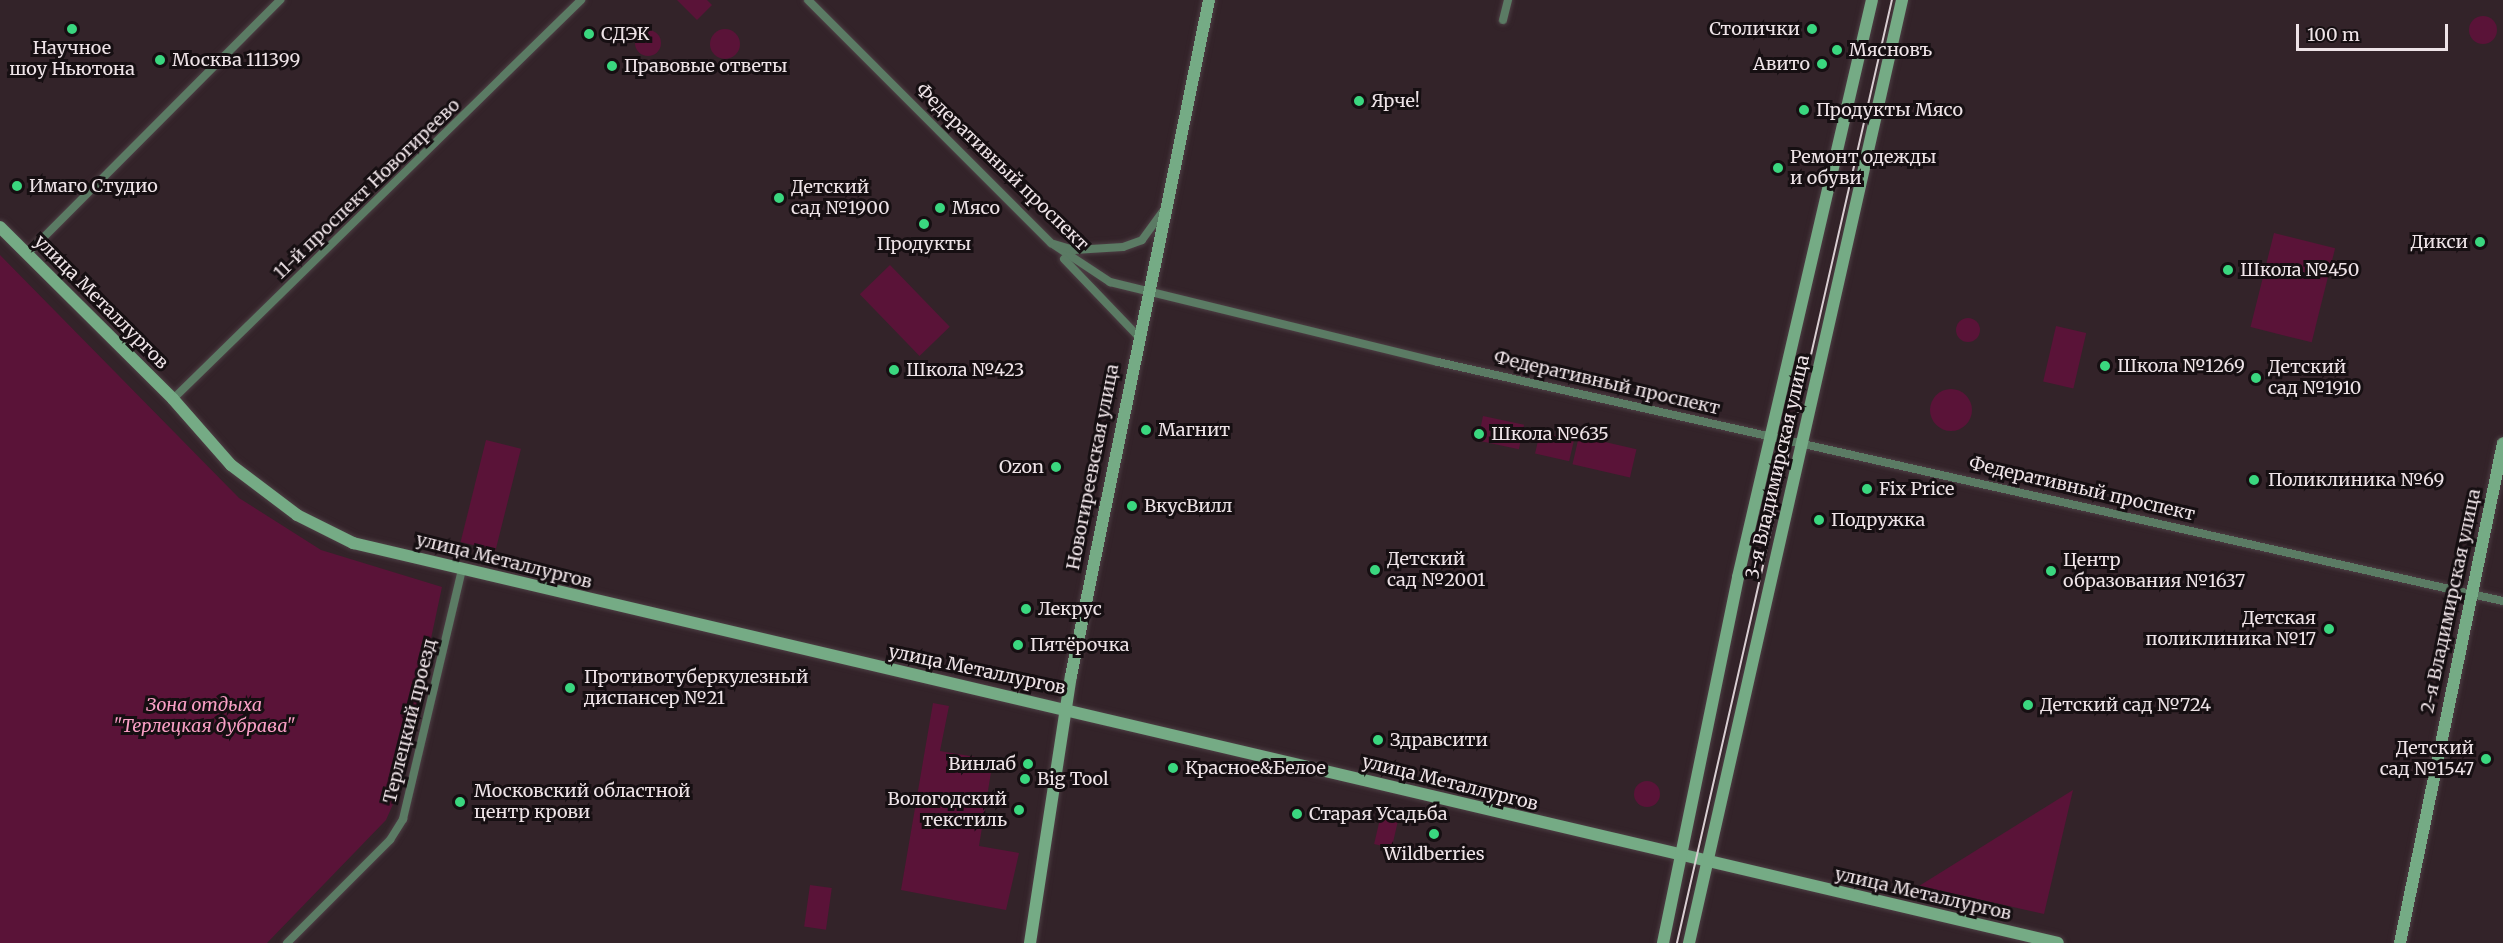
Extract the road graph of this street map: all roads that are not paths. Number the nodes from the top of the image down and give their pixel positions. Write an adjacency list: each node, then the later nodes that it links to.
1 (280, 0): 12 (street)
2 (582, 0): 15 (street, 11-й проспект Новогиреево)
3 (808, 0): 11 (street, Федеративный проспект)
4 (1209, 0): 9 (street, Новогиреевская улица)
5 (1508, 0): 8 (street)
6 (1872, 0): 16 (street, 3-я Владимирская улица)
7 (1902, 0): 17 (street, 3-я Владимирская улица)
8 (1503, 20)
9 (1162, 212): 11 (street); 13 (street, Новогиреевская улица)
10 (0, 227): 12 (street, улица Металлургов)
11 (1051, 243): 13 (street, Федеративный проспект); 14 (street)
12 (27, 254): 15 (street, улица Металлургов)
13 (1145, 292): 14 (street, Новогиреевская улица); 16 (street, Федеративный проспект)
14 (1137, 335): 22 (street, Новогиреевская улица)
15 (173, 399): 19 (street, улица Металлургов)
16 (1771, 436): 17 (street, Федеративный проспект); 23 (street, 3-я Владимирская улица)
17 (1802, 442): 20 (street, Федеративный проспект); 24 (street, 3-я Владимирская улица)
18 (2503, 443): 20 (street, 2-я Владимирская улица)
19 (462, 570): 22 (street, улица Металлургов); 25 (street, Терлецкий проезд)
20 (2470, 594): 21 (street, Федеративный проспект); 30 (street, 2-я Владимирская улица)
21 (2503, 601)
22 (1065, 707): 23 (street, улица Металлургов); 26 (street, Новогиреевская улица)
23 (1681, 857): 24 (street, улица Металлургов); 27 (street, 3-я Владимирская улица)
24 (1706, 863): 28 (street, 3-я Владимирская улица); 29 (street, улица Металлургов)
25 (287, 943)
26 (1030, 943)
27 (1663, 943)
28 (1689, 943)
29 (2058, 943)
30 (2400, 943)

